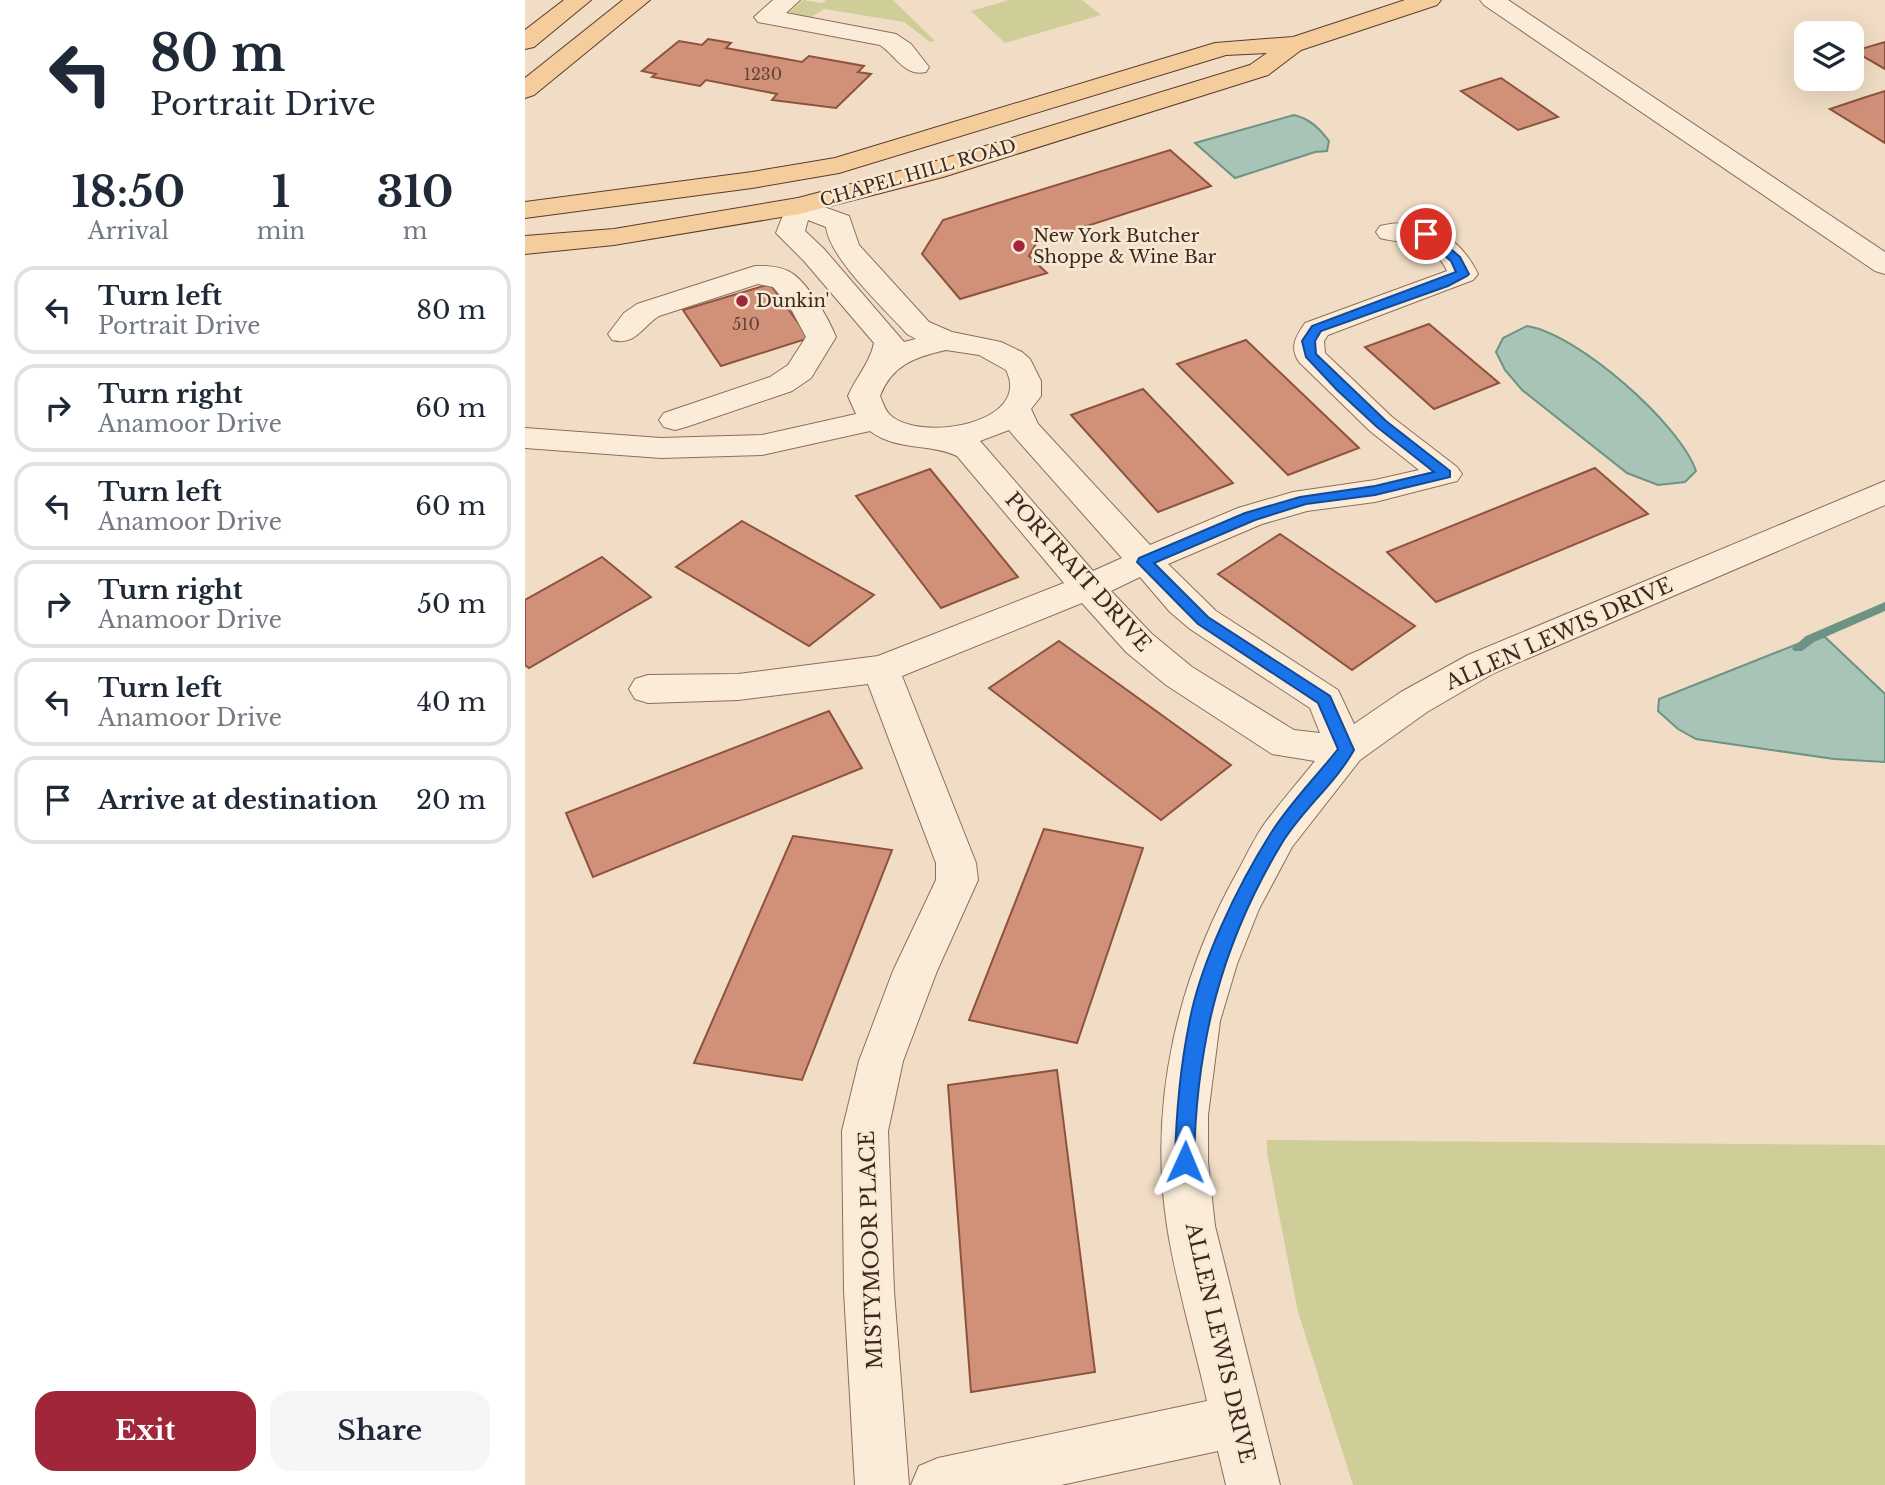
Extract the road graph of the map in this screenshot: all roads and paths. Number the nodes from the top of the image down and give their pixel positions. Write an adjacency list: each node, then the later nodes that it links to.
1 (579, 0): 6 (main road)
2 (638, 0): 9 (main road)
3 (788, 0): 8 (street)
4 (1429, 0): 7 (main road, CHAPEL HILL ROAD)
5 (1492, 0): 16 (street)
6 (525, 42)
7 (1295, 44): 11 (main road, CHAPEL HILL ROAD); 12 (main road, CHAPEL HILL ROAD)
8 (917, 67)
9 (525, 90)
10 (525, 198): 11 (main road)
11 (585, 203): 13 (main road, CHAPEL HILL ROAD)
12 (799, 206): 15 (main road, CHAPEL HILL ROAD); 18 (street); 19 (street)
13 (525, 210)
14 (1390, 232): 26 (street)
15 (525, 245)
16 (1885, 265)
17 (623, 334): 22 (street)
18 (946, 341): 19 (street); 20 (street)
19 (886, 360): 21 (street)
20 (1015, 408): 24 (street); 26 (street, PORTRAIT DRIVE)
21 (876, 419): 23 (street); 24 (street)
22 (675, 420)
23 (525, 438)
24 (948, 439): 26 (street, PORTRAIT DRIVE)
25 (1885, 492): 29 (street, ALLEN LEWIS DRIVE)
26 (1115, 575): 27 (street); 29 (street, PORTRAIT DRIVE); 29 (street, PORTRAIT DRIVE)
27 (881, 669): 28 (street); 31 (street, MISTYMOOR PLACE)
28 (648, 689)
29 (1346, 750): 30 (street, ALLEN LEWIS DRIVE)
30 (1236, 1421): 32 (street); 33 (street, ALLEN LEWIS DRIVE)
31 (882, 1485)
32 (938, 1485)
33 (1253, 1485)

